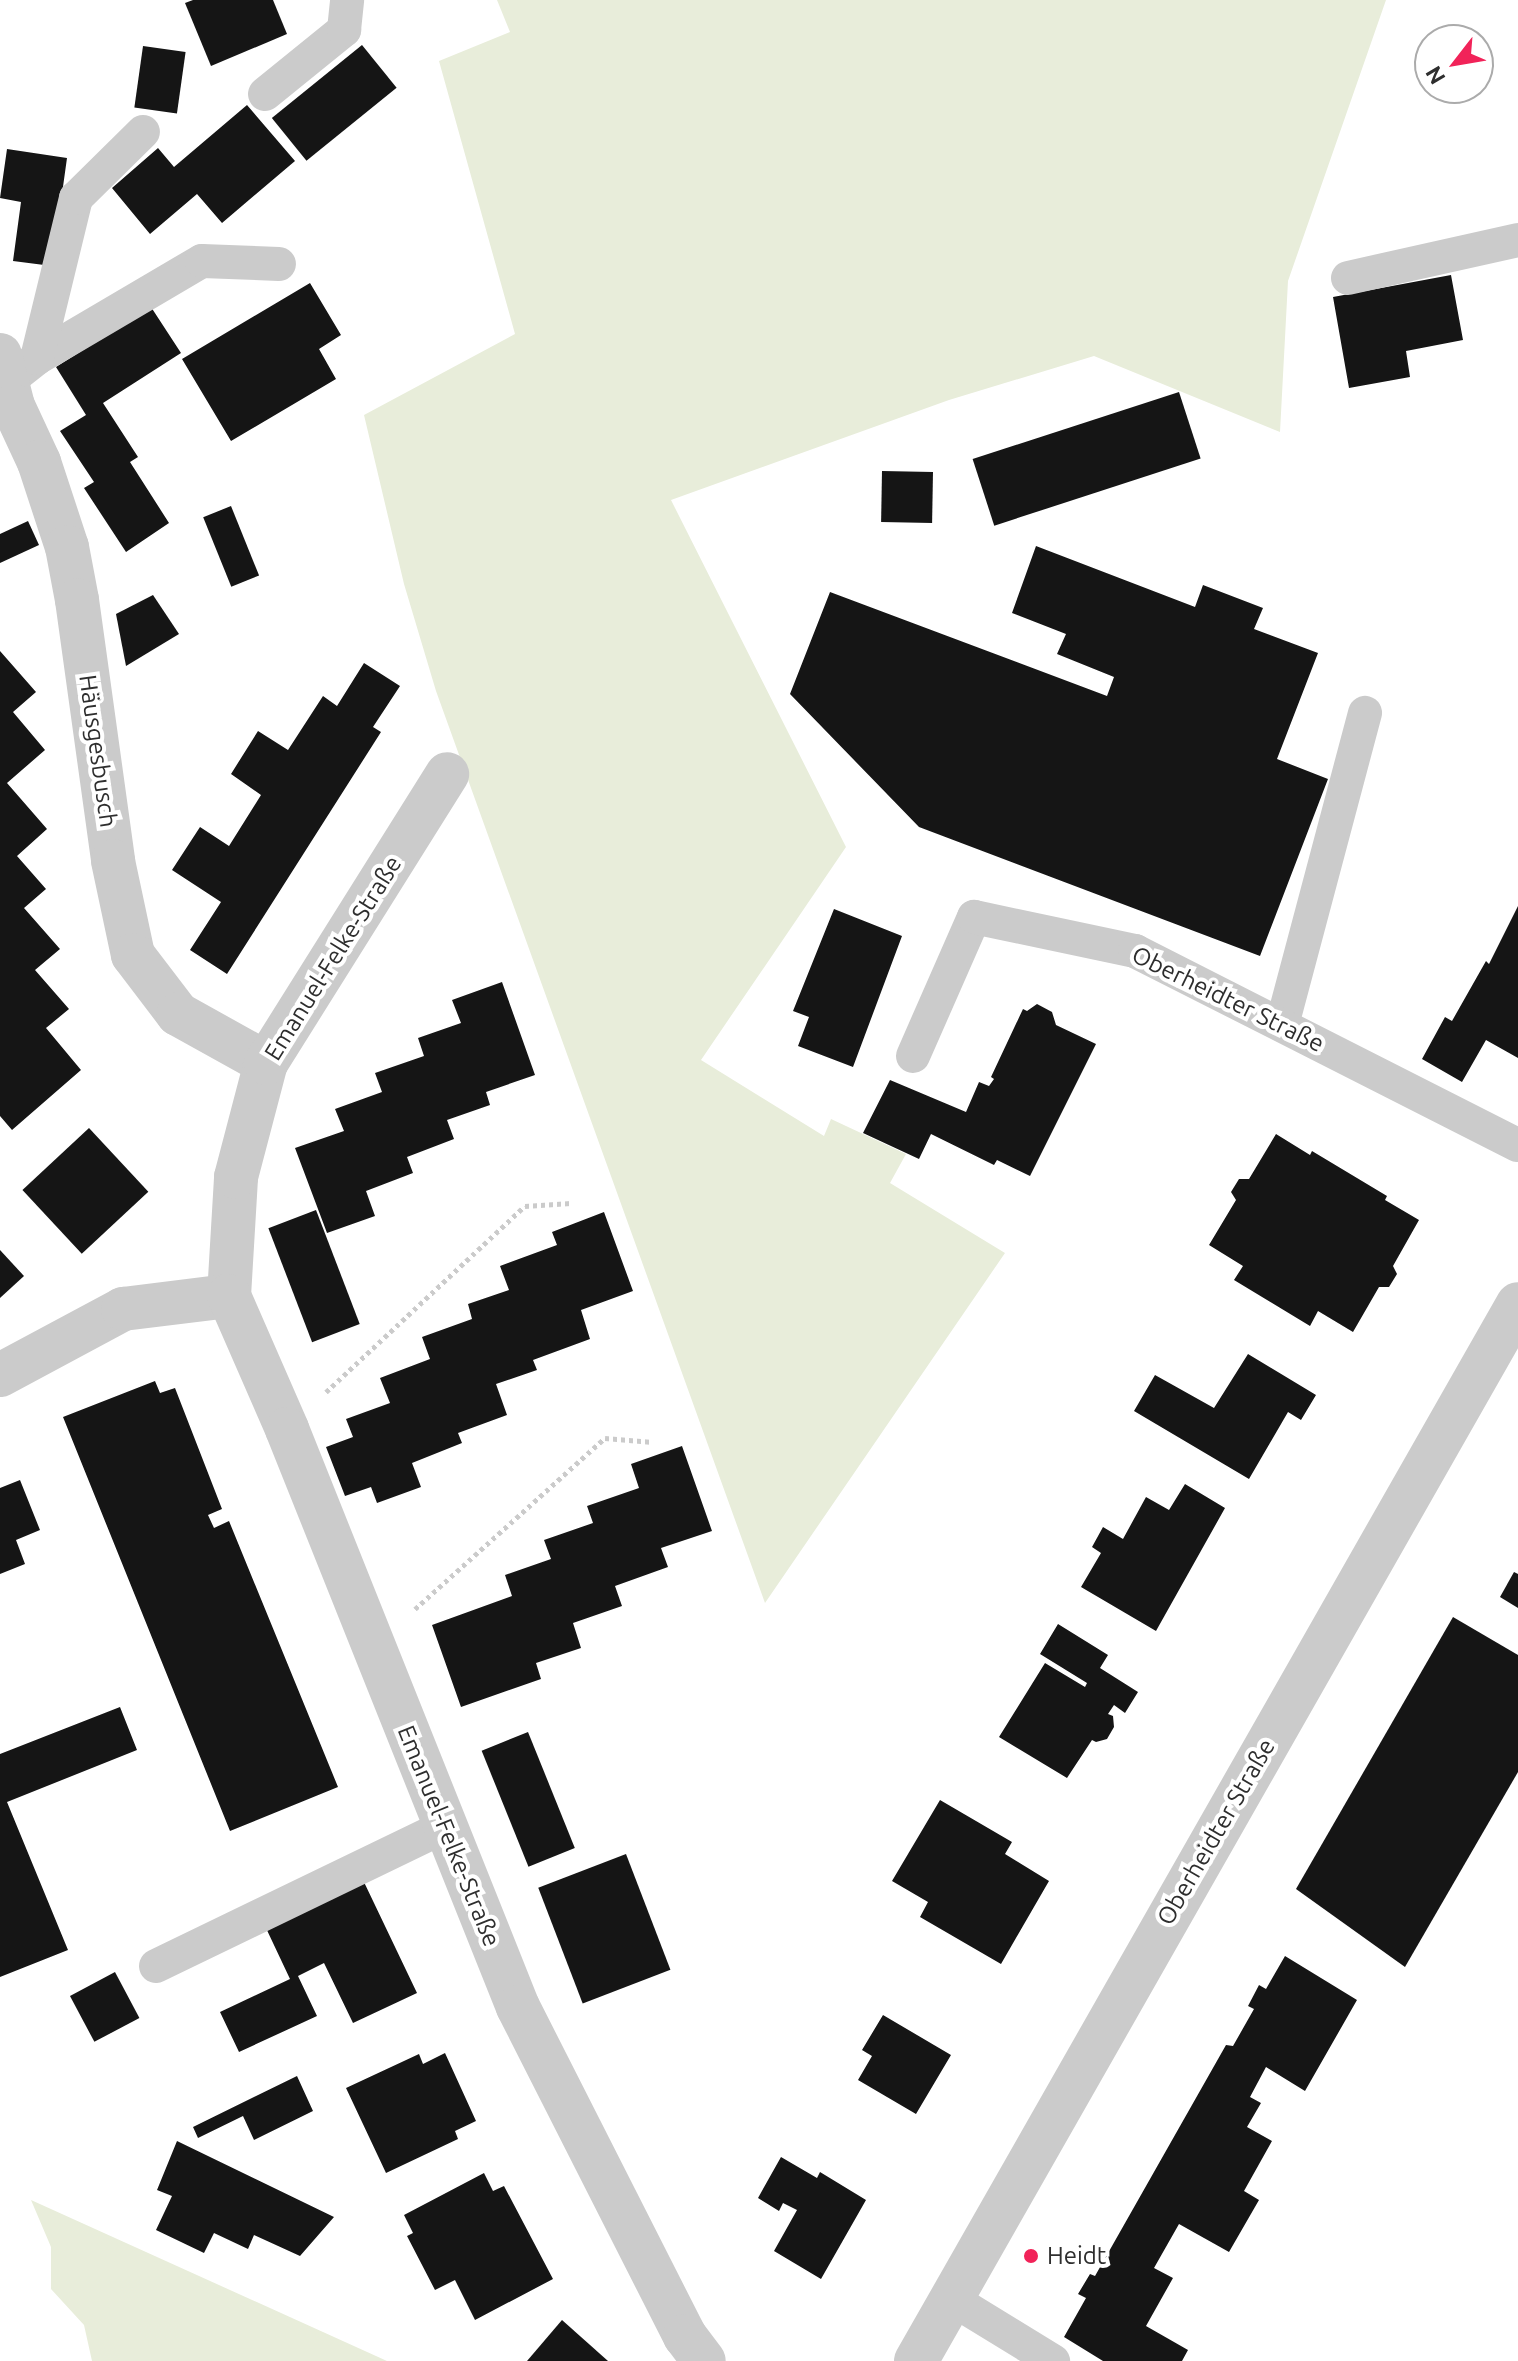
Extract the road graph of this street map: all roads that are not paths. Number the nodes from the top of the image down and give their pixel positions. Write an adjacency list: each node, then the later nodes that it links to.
1 (347, 0): 2 (lane)
2 (265, 94)
3 (143, 132): 7 (lane)
4 (1518, 240): 6 (lane)
5 (279, 264): 7 (lane)
6 (1348, 278)
7 (12, 386): 12 (street, Häusgesbusch)
8 (1365, 713): 10 (lane)
9 (447, 774): 12 (street, Emanuel-Felke-Straße)
10 (1282, 1025): 11 (lane, Oberheidter Straße); 13 (lane, Oberheidter Straße)
11 (913, 1056)
12 (266, 1063): 14 (street, Emanuel-Felke-Straße)
13 (1518, 1145)
14 (229, 1296): 16 (street); 17 (street, Emanuel-Felke-Straße)
15 (1518, 1304): 19 (street, Oberheidter Straße)
16 (0, 1375)
17 (444, 1827): 18 (lane); 20 (street, Emanuel-Felke-Straße)
18 (156, 1966)
19 (950, 2298): 21 (street, Oberheidter Straße); 22 (lane)
20 (704, 2361)
21 (916, 2361)
22 (1053, 2361)

